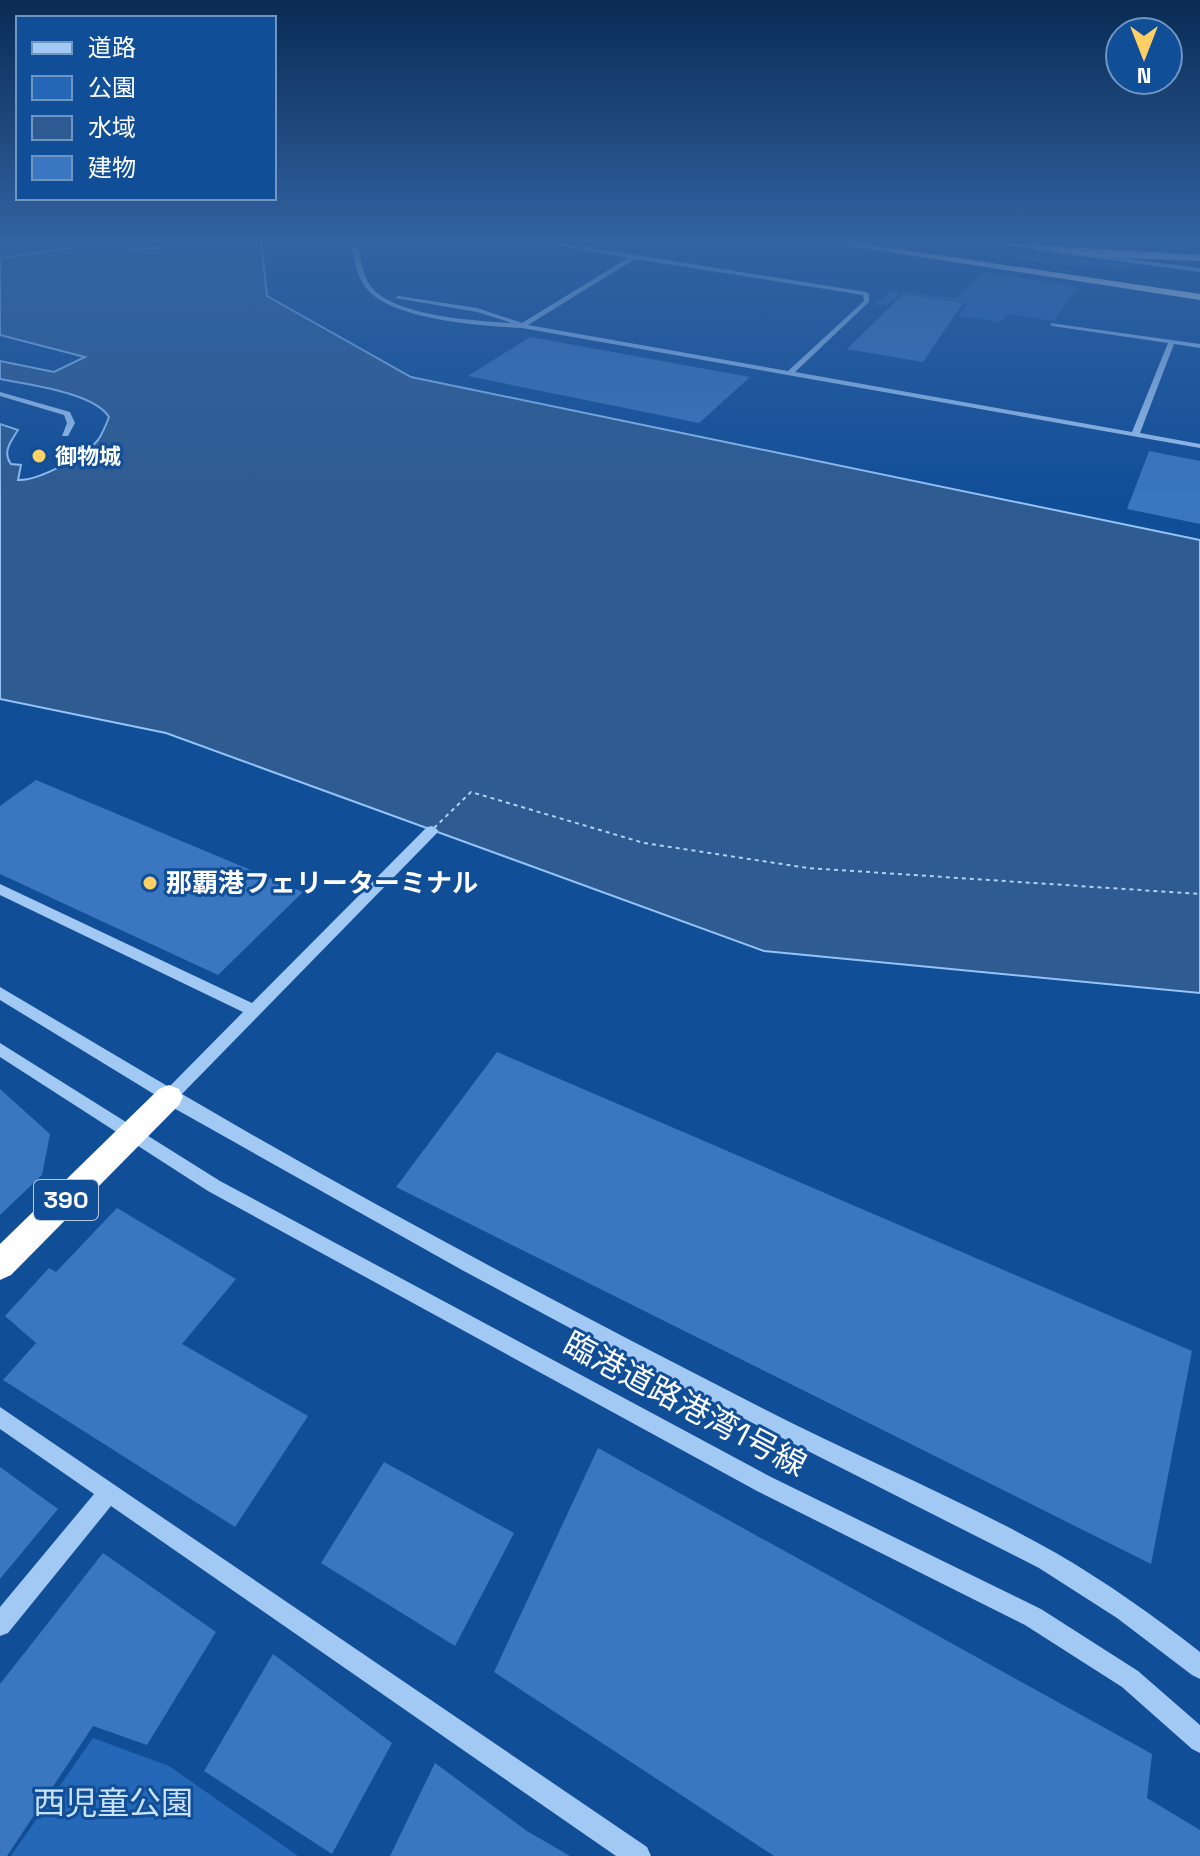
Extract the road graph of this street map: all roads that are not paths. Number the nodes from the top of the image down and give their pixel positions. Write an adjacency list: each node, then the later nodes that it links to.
1 (531, 328): 6 (street)
2 (839, 328): 6 (street)
3 (1076, 328): 4 (street)
4 (1172, 342): 5 (street); 9 (street)
5 (1200, 346)
6 (789, 374): 9 (street)
7 (0, 394): 8 (street)
8 (65, 434)
9 (1135, 435): 10 (street)
10 (1200, 446)
11 (432, 830): 14 (street)
12 (0, 889): 14 (street)
13 (0, 993): 16 (street, 臨港道路港湾1号線)
14 (255, 1011): 16 (street)
15 (0, 1049): 17 (street, 臨港道路港湾1号線)
16 (169, 1097): 17 (highway, 390); 22 (street, 臨港道路港湾1号線)
17 (131, 1135): 18 (highway, 390); 23 (street, 臨港道路港湾1号線)
18 (0, 1265)
19 (0, 1417): 20 (street)
20 (109, 1492): 21 (street); 24 (street)
21 (0, 1625)
22 (1200, 1667)
23 (1200, 1741)
24 (638, 1856)

